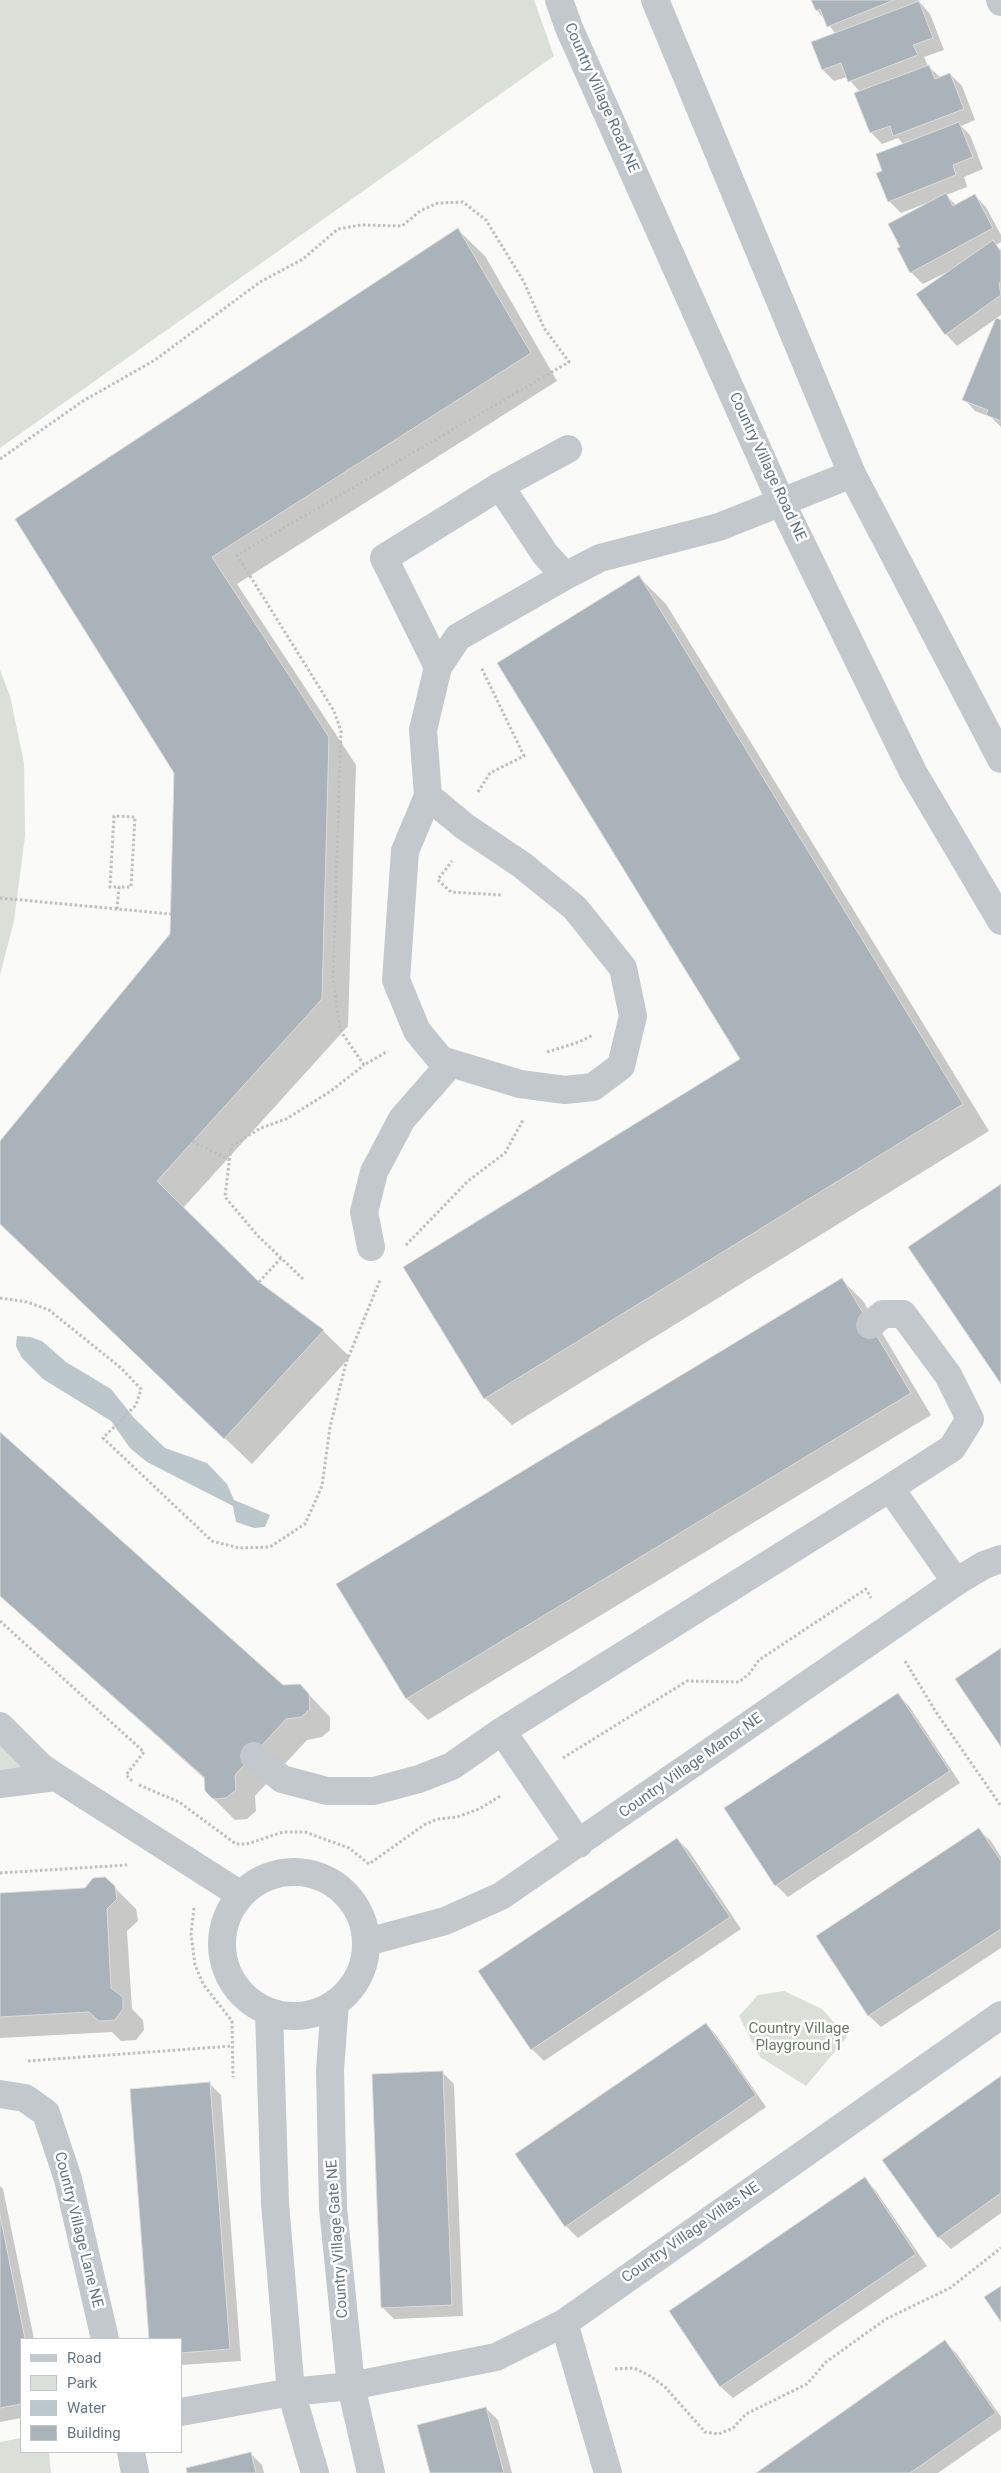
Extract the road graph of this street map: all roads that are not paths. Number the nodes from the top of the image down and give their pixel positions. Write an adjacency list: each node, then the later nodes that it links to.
1 (559, 0): 6 (street, Country Village Road NE)
2 (656, 0): 4 (street)
3 (568, 449): 5 (street)
4 (852, 474): 6 (street); 9 (street)
5 (500, 486): 7 (street); 8 (street)
6 (782, 502): 7 (street); 11 (street, Country Village Road NE)
7 (565, 576): 8 (street)
8 (438, 667): 10 (street)
9 (1001, 759)
10 (428, 796): 12 (street); 12 (street)
11 (1001, 921)
12 (451, 1063): 13 (street)
13 (371, 1248)
14 (870, 1325): 15 (street)
15 (890, 1488): 17 (street); 19 (street)
16 (1001, 1559): 17 (street, Country Village Manor NE)
17 (956, 1582): 23 (street, Country Village Manor NE)
18 (0, 1726): 21 (street)
19 (502, 1731): 20 (street); 23 (street)
20 (254, 1756)
21 (56, 1777): 22 (street); 24 (street)
22 (0, 1784)
23 (579, 1844): 25 (street, Country Village Manor NE)
24 (241, 1895): 25 (street); 27 (street)
25 (367, 1942): 26 (street)
26 (335, 2003): 27 (street); 32 (street, Country Village Gate NE)
27 (269, 2012): 33 (street)
28 (1001, 2015): 30 (street, Country Village Villas NE)
29 (0, 2094): 31 (street, Country Village Lane NE)
30 (564, 2323): 32 (street, Country Village Villas NE); 39 (street)
31 (105, 2338)
32 (351, 2386): 33 (street, Country Village Villas NE); 38 (street, Country Village Gate NE)
33 (291, 2392): 34 (street); 37 (street)
34 (182, 2412)
35 (131, 2453): 36 (street)
36 (135, 2473)
37 (315, 2473)
38 (371, 2473)
39 (608, 2473)

